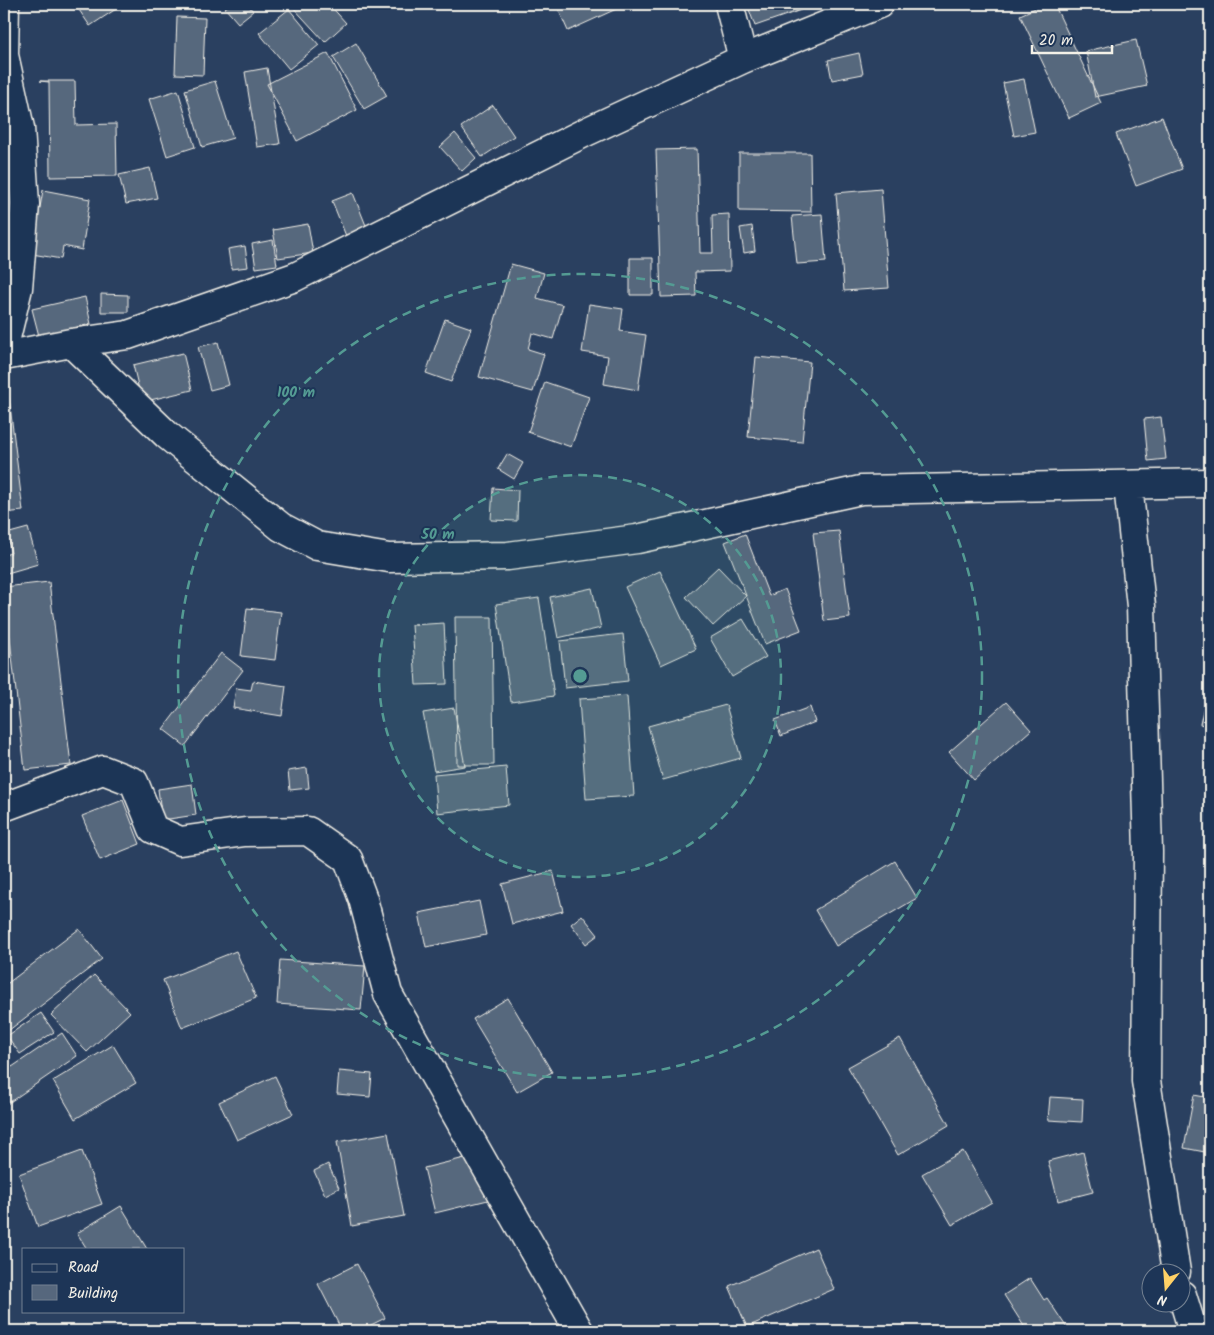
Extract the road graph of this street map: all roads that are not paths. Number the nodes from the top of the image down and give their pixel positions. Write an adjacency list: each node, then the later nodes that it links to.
1 (5, 4): 6 (street)
2 (729, 4): 4 (street)
3 (879, 4): 4 (street)
4 (743, 58): 5 (street)
5 (71, 343): 7 (street); 9 (street)
6 (4, 346)
7 (4, 356)
8 (1210, 483): 9 (street)
9 (1128, 485): 11 (street)
10 (4, 808): 13 (street)
11 (1174, 1262)
12 (1187, 1312): 14 (street)
13 (579, 1331)
14 (1193, 1331)

